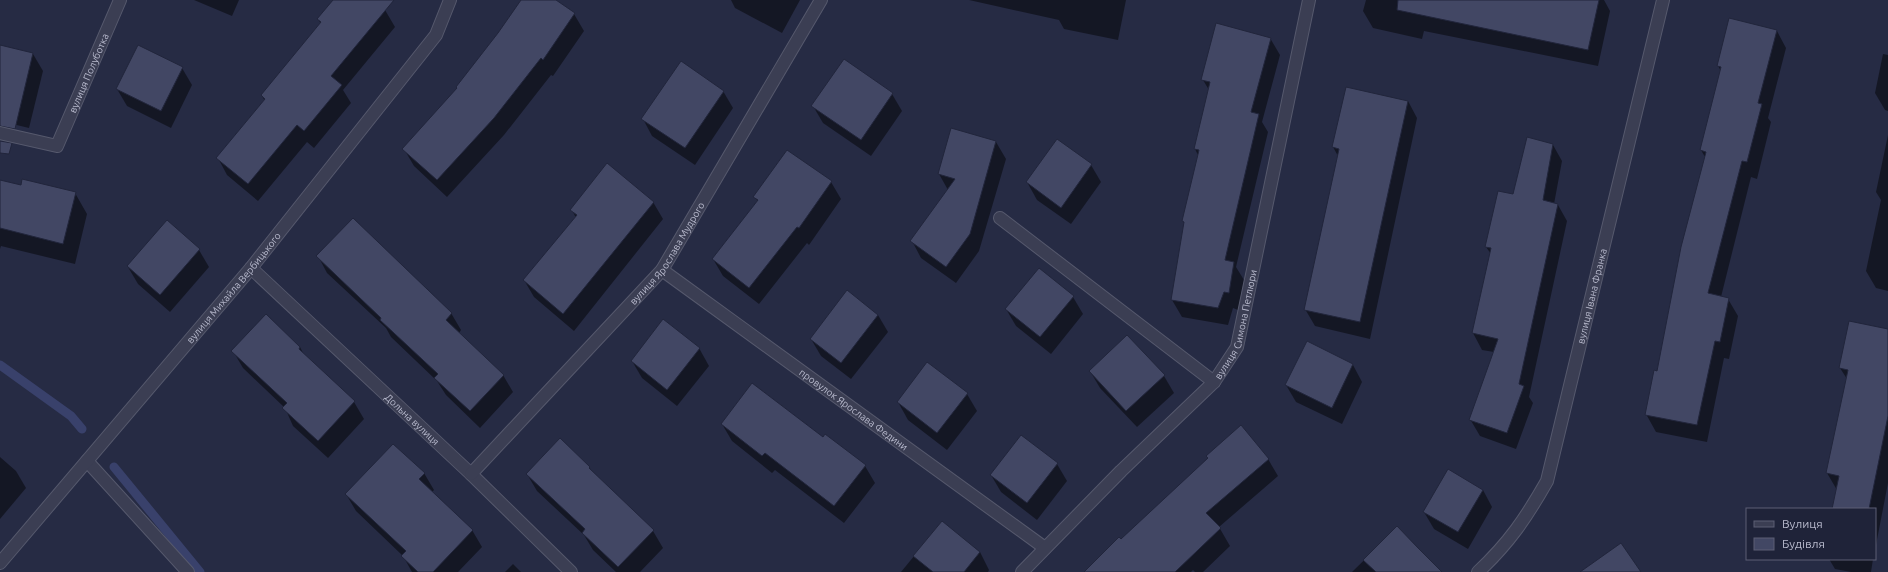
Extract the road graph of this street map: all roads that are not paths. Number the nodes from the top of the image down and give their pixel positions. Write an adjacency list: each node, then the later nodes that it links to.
1 (120, 0): 6 (street, вулиця Полуботка)
2 (450, 0): 8 (street, вулиця Михайла Вербицького)
3 (821, 0): 9 (street, вулиця Ярослава Мудрого)
4 (1309, 0): 10 (street, вулиця Симона Петлюри)
5 (1663, 0): 18 (street, вулиця Івана Франка)
6 (0, 133)
7 (1000, 218): 10 (street)
8 (251, 268): 11 (street, вулиця Михайла Вербицького); 12 (street, Дольна вулиця)
9 (662, 270): 12 (street, вулиця Ярослава Мудрого); 13 (street, провулок Ярослава Федини)
10 (1214, 382): 13 (street, вулиця Симона Петлюри)
11 (87, 461): 14 (street, вулиця Михайла Вербицького); 15 (street)
12 (471, 474): 16 (street, Дольна вулиця)
13 (1045, 548): 17 (street, вулиця Симона Петлюри)
14 (0, 563)
15 (188, 572)
16 (571, 572)
17 (1022, 572)
18 (1478, 572)

